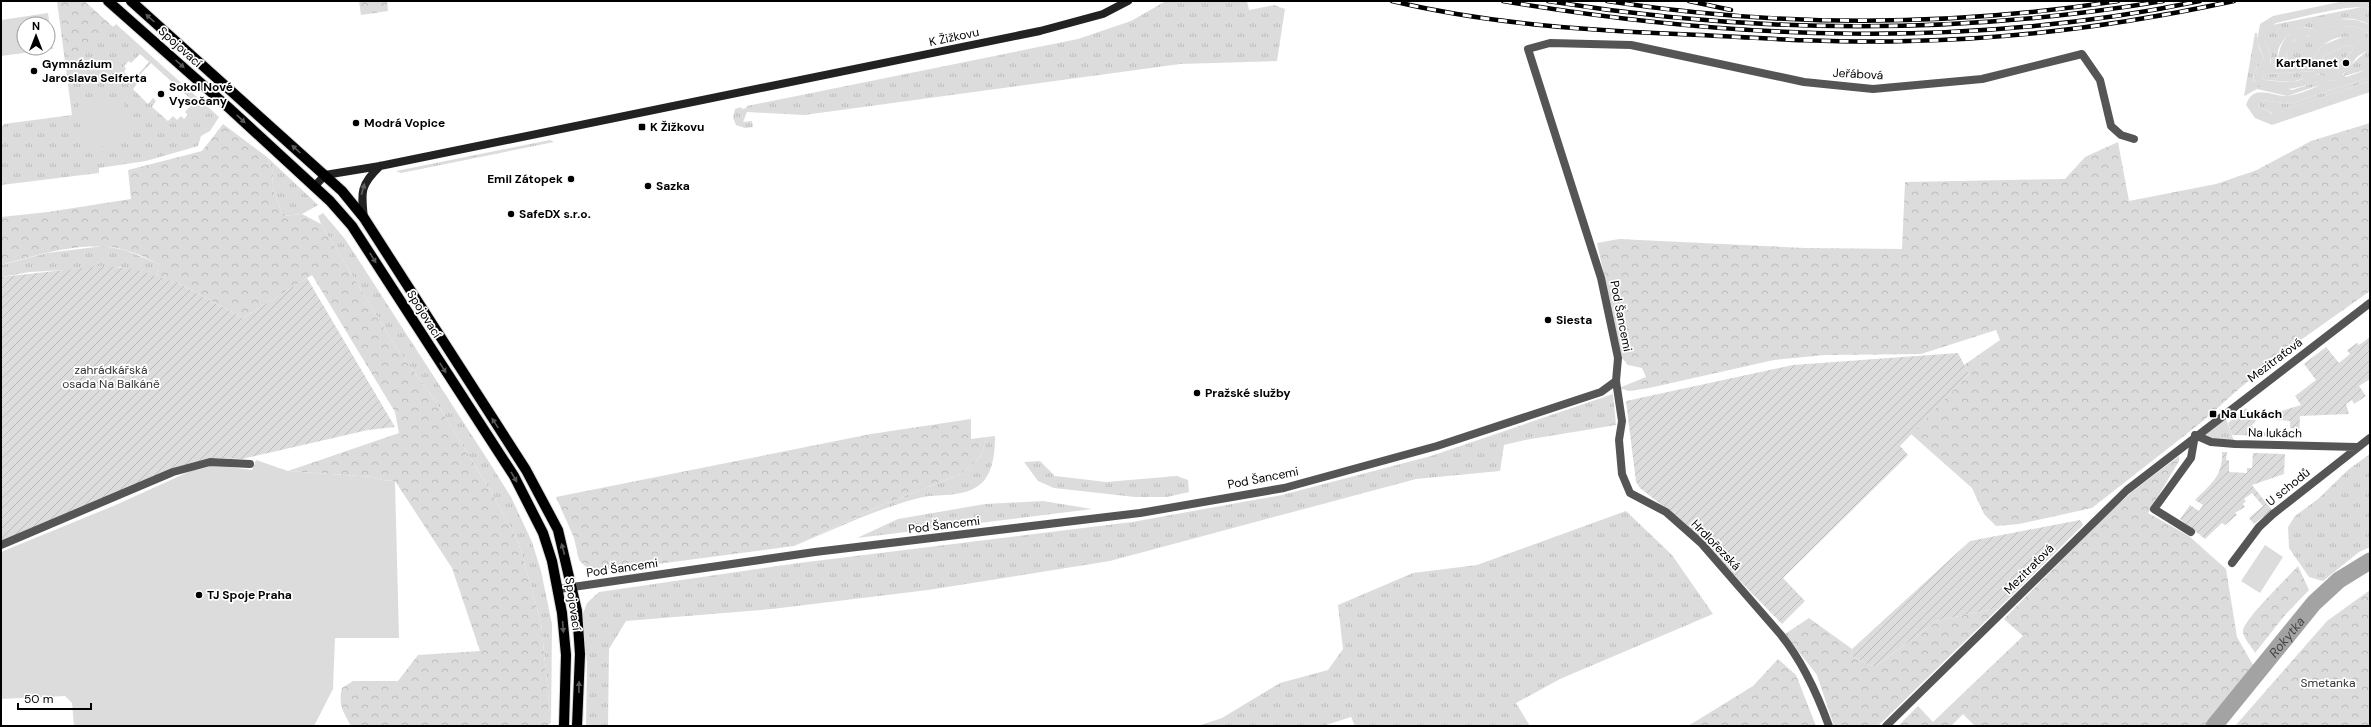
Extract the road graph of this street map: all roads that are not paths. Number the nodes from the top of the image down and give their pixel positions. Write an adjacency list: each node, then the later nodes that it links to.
1 (108, 1): 8 (main road, Spojovací, one-way to 8)
2 (131, 1): 7 (main road, Spojovací, one-way to 2)
3 (1128, 1): 6 (main road, K Žižkovu)
4 (1528, 49): 5 (street, Jeřábová); 11 (street, Pod Šancemi)
5 (2134, 139)
6 (380, 166): 7 (main road, K Žižkovu); 9 (main road, one-way to 6)
7 (325, 175): 8 (main road); 9 (main road, Spojovací)
8 (314, 187): 20 (main road, Spojovací, one-way to 20)
9 (364, 218): 19 (main road, Spojovací, one-way to 9)
10 (2370, 303): 12 (street, Mezitraťová)
11 (1616, 381): 19 (street, Pod Šancemi); 23 (street, Hrdlořezská)
12 (2195, 436): 14 (street, Na lukách); 16 (street); 24 (street, Mezitraťová)
13 (2370, 438): 14 (street, U schodů)
14 (2356, 447): 18 (street, U schodů)
15 (250, 464): 17 (street)
16 (2191, 532)
17 (1, 545)
18 (2232, 563)
19 (573, 587): 20 (street, Pod Šancemi); 22 (main road, Spojovací, one-way to 19)
20 (559, 589): 21 (main road, Spojovací, one-way to 21)
21 (564, 726)
22 (577, 726)
23 (1829, 726)
24 (1886, 726)

